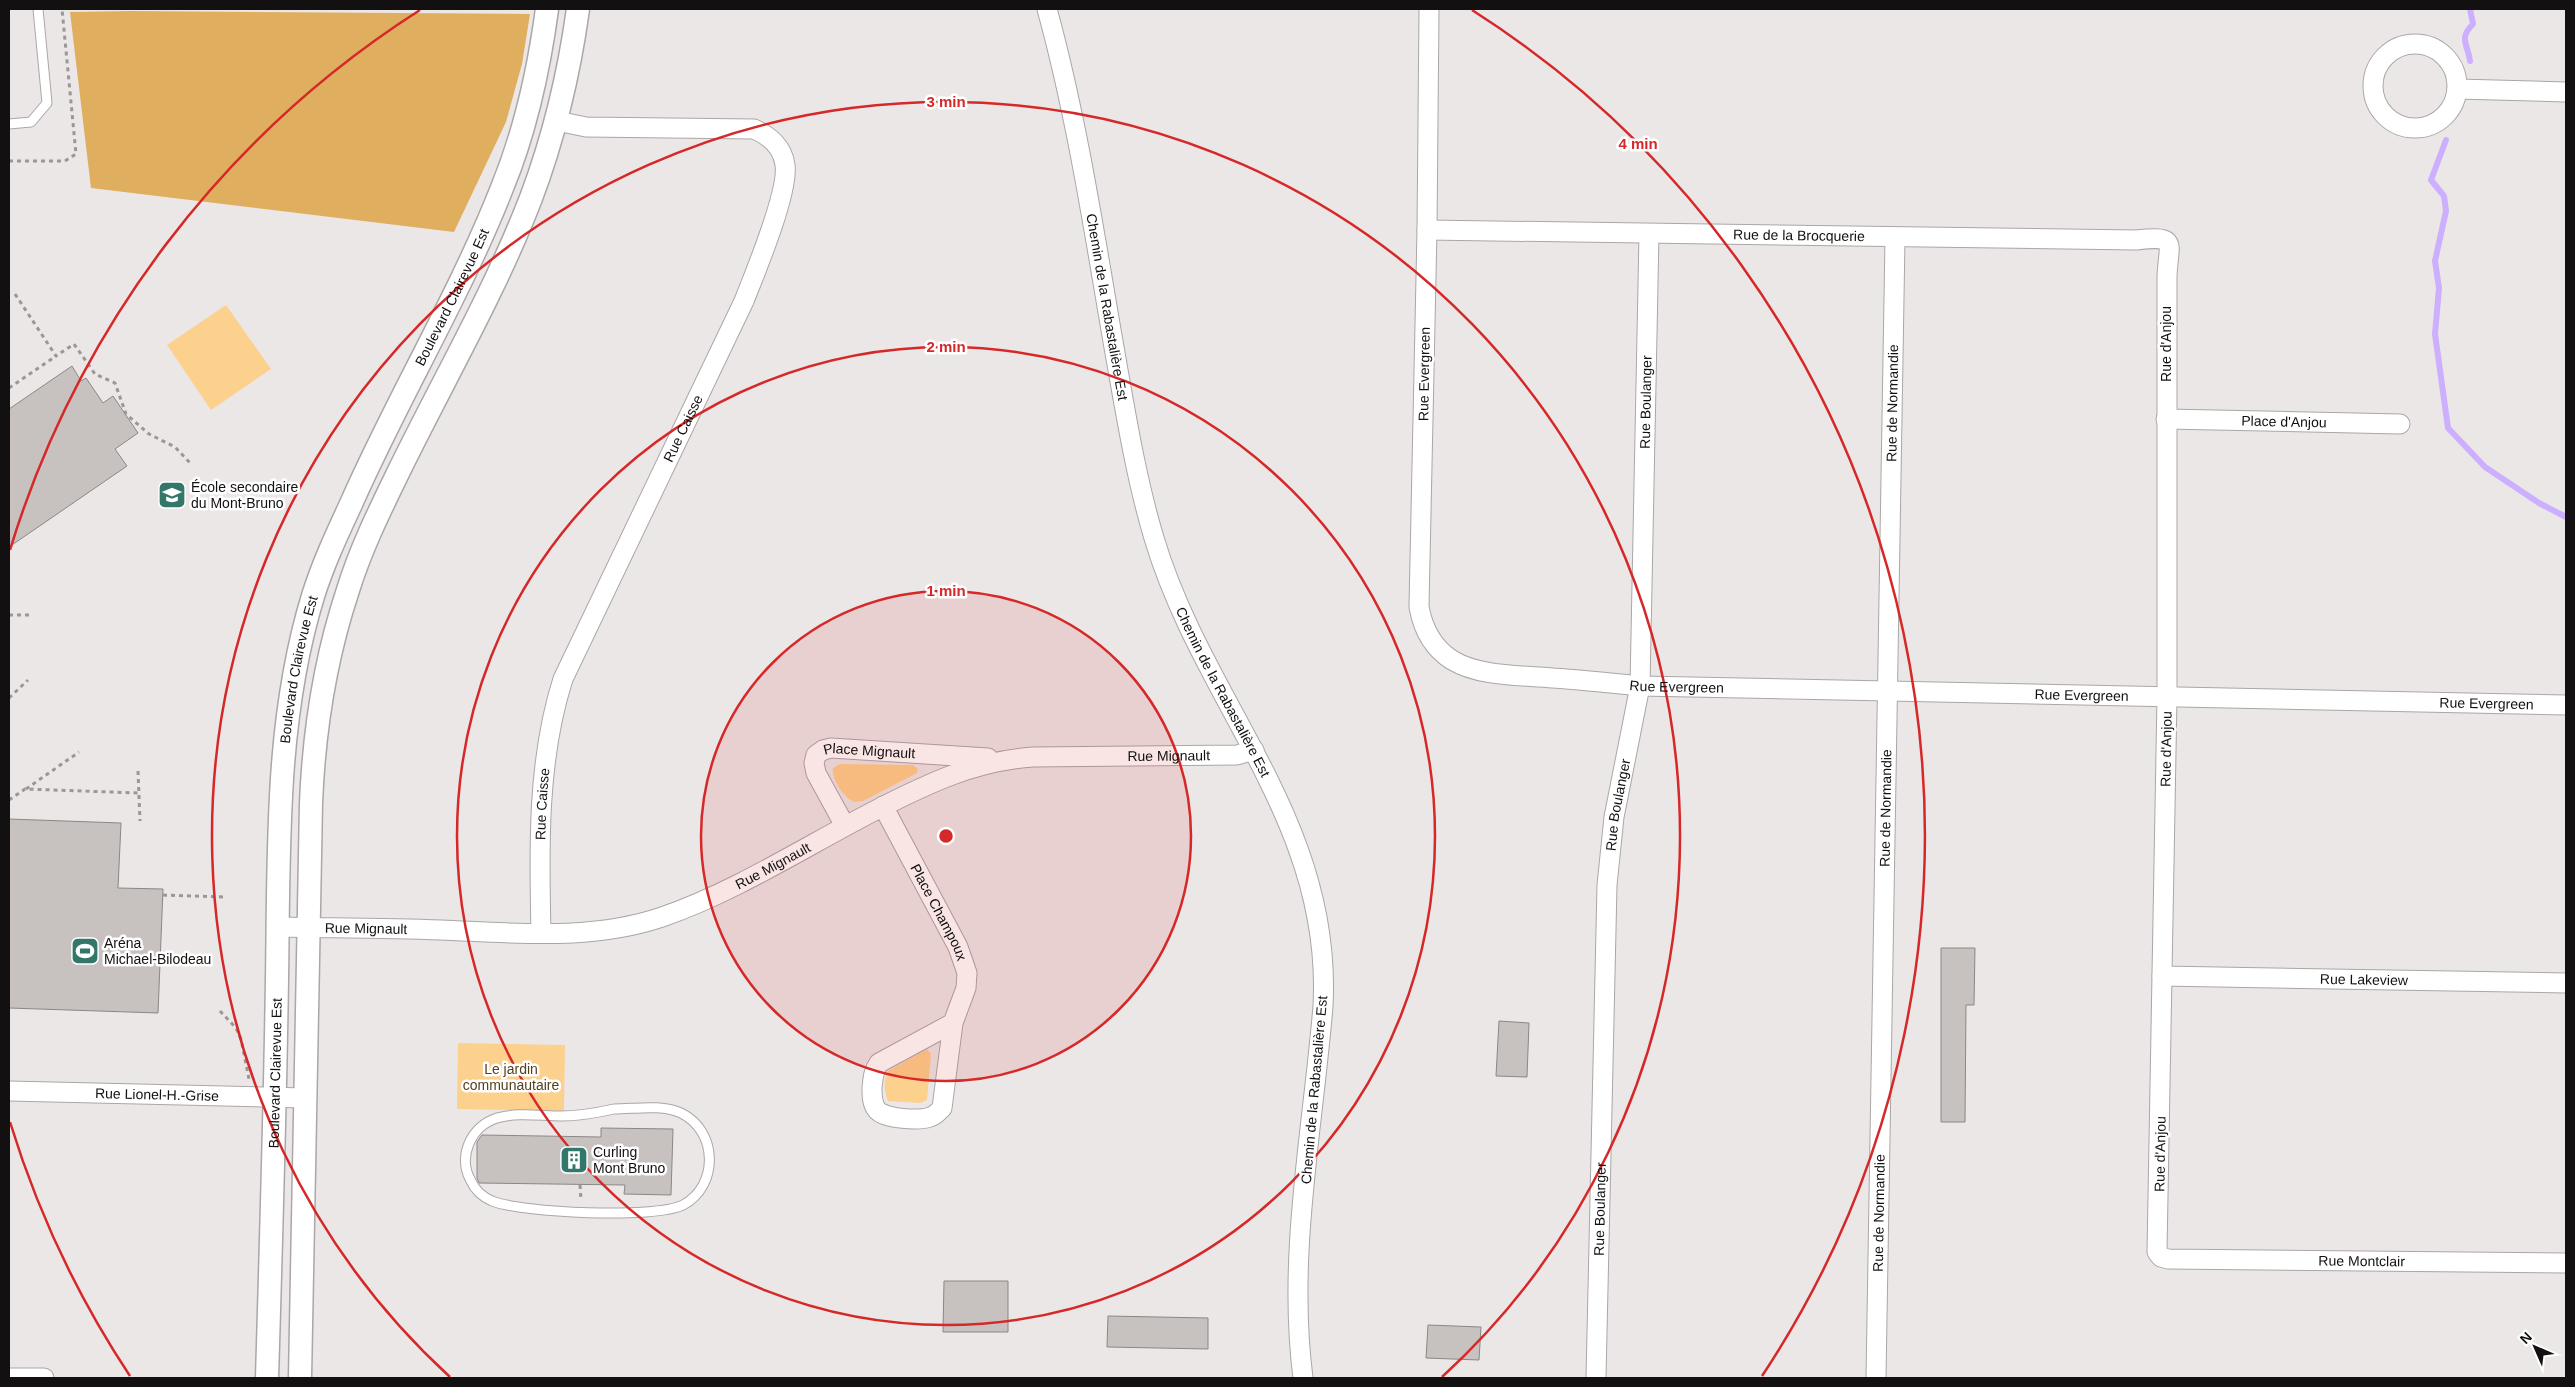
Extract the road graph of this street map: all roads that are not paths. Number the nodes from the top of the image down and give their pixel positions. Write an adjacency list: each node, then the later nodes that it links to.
1 (38, 9): 9 (lane)
2 (548, 9): 24 (street, Boulevard Clairevue Est)
3 (578, 9): 8 (street, Boulevard Clairevue Est)
4 (1047, 9): 20 (street, Chemin de la Rabastalière Est)
5 (1429, 9): 10 (street, Rue Evergreen)
6 (2457, 89): 6 (street); 7 (street)
7 (2566, 92)
8 (557, 121): 25 (street, Boulevard Clairevue Est); 26 (street, Rue Caisse)
9 (9, 124)
10 (1428, 230): 11 (street, Rue de la Brocquerie); 16 (street, Rue Evergreen)
11 (1649, 234): 12 (street, Rue de la Brocquerie); 16 (street, Rue Boulanger)
12 (1895, 238): 13 (street, Rue de la Brocquerie); 17 (street, Rue de Normandie)
13 (2168, 243): 14 (street, Rue d'Anjou)
14 (2166, 419): 15 (street, Place d'Anjou); 18 (street, Rue d'Anjou)
15 (2400, 424)
16 (1640, 686): 17 (street, Rue Evergreen); 41 (street, Rue Boulanger)
17 (1888, 692): 18 (street, Rue Evergreen); 42 (street, Rue de Normandie)
18 (2167, 697): 19 (street, Rue Evergreen); 27 (street, Rue d'Anjou)
19 (2566, 704)
20 (1254, 750): 21 (street, Rue Mignault); 40 (street, Chemin de la Rabastalière Est)
21 (1002, 759): 22 (street, Rue Mignault); 23 (street, Place Mignault)
22 (883, 806): 23 (street, Rue Mignault); 29 (street, Place Champoux)
23 (845, 826): 26 (street, Rue Mignault)
24 (278, 927): 25 (street, Rue Mignault); 31 (street, Boulevard Clairevue Est)
25 (309, 928): 26 (street, Rue Mignault); 32 (street, Boulevard Clairevue Est)
26 (541, 933)
27 (2162, 976): 28 (street, Rue Lakeview); 34 (street, Rue d'Anjou)
28 (2566, 983)
29 (953, 1023): 29 (street, Place Champoux)
30 (9, 1091): 31 (street, Rue Lionel-H.-Grise)
31 (275, 1097): 32 (street, Rue Lionel-H.-Grise); 38 (street, Boulevard Clairevue Est)
32 (305, 1098): 39 (street, Boulevard Clairevue Est)
33 (581, 1213): 33 (lane)
34 (2159, 1255): 35 (street, Rue Montclair)
35 (2566, 1263)
36 (9, 1378): 37 (street)
37 (44, 1378)
38 (267, 1378)
39 (300, 1378)
40 (1303, 1378)
41 (1596, 1378)
42 (1876, 1378)

